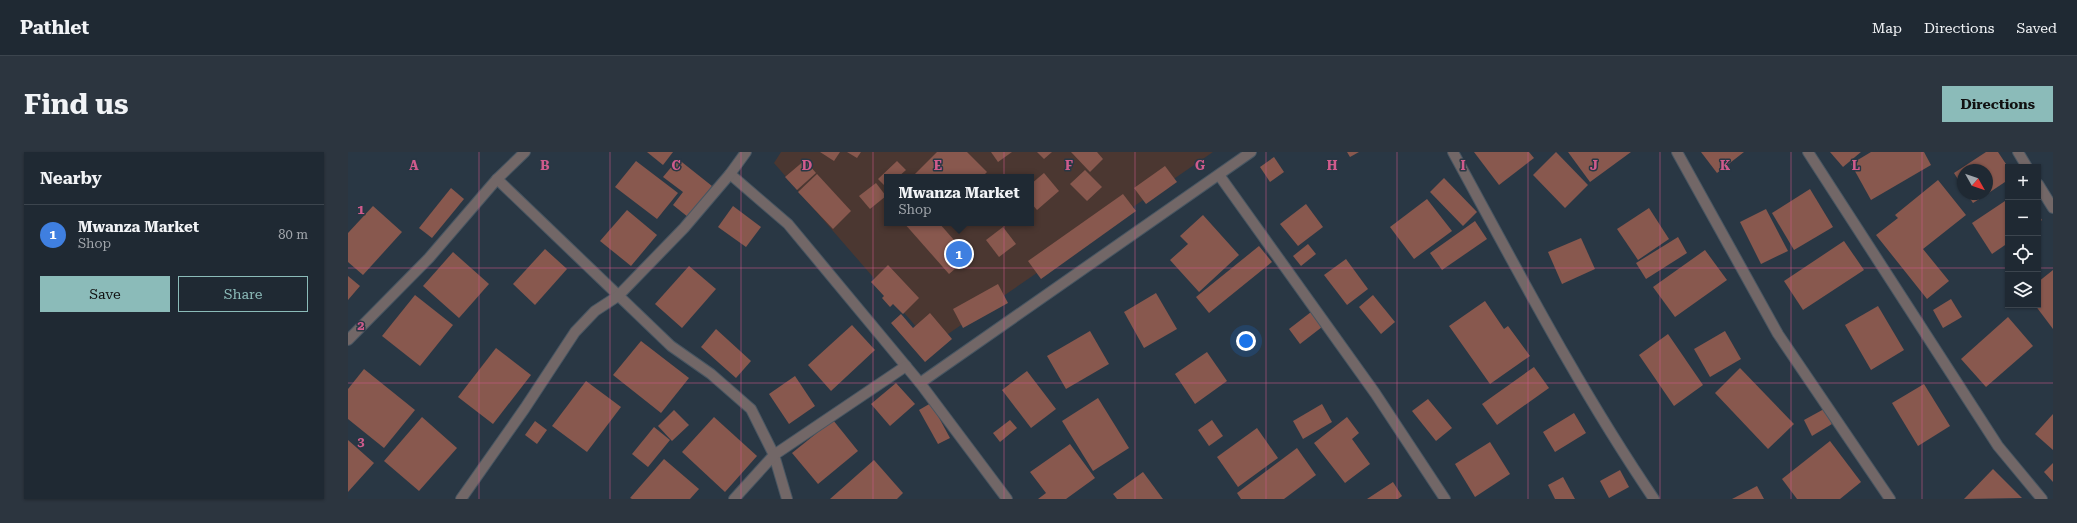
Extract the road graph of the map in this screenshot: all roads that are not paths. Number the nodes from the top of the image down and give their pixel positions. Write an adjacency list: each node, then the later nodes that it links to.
1 (525, 152): 11 (street)
2 (746, 152): 9 (street)
3 (1252, 152): 10 (street)
4 (1453, 152): 24 (street)
5 (1677, 152): 25 (street)
6 (1808, 152): 26 (street)
7 (2018, 152): 8 (street)
8 (2025, 164)
9 (730, 174): 14 (street); 16 (street)
10 (1219, 175): 17 (street); 23 (street)
11 (497, 179): 14 (street); 15 (street)
12 (2041, 189): 13 (street)
13 (2053, 208)
14 (618, 296): 18 (street); 19 (street)
15 (348, 340)
16 (906, 366): 17 (street); 18 (street)
17 (920, 383): 22 (street)
18 (774, 455): 20 (street); 21 (street)
19 (461, 499)
20 (734, 499)
21 (787, 499)
22 (1007, 499)
23 (1445, 499)
24 (1654, 499)
25 (1890, 499)
26 (2042, 499)

